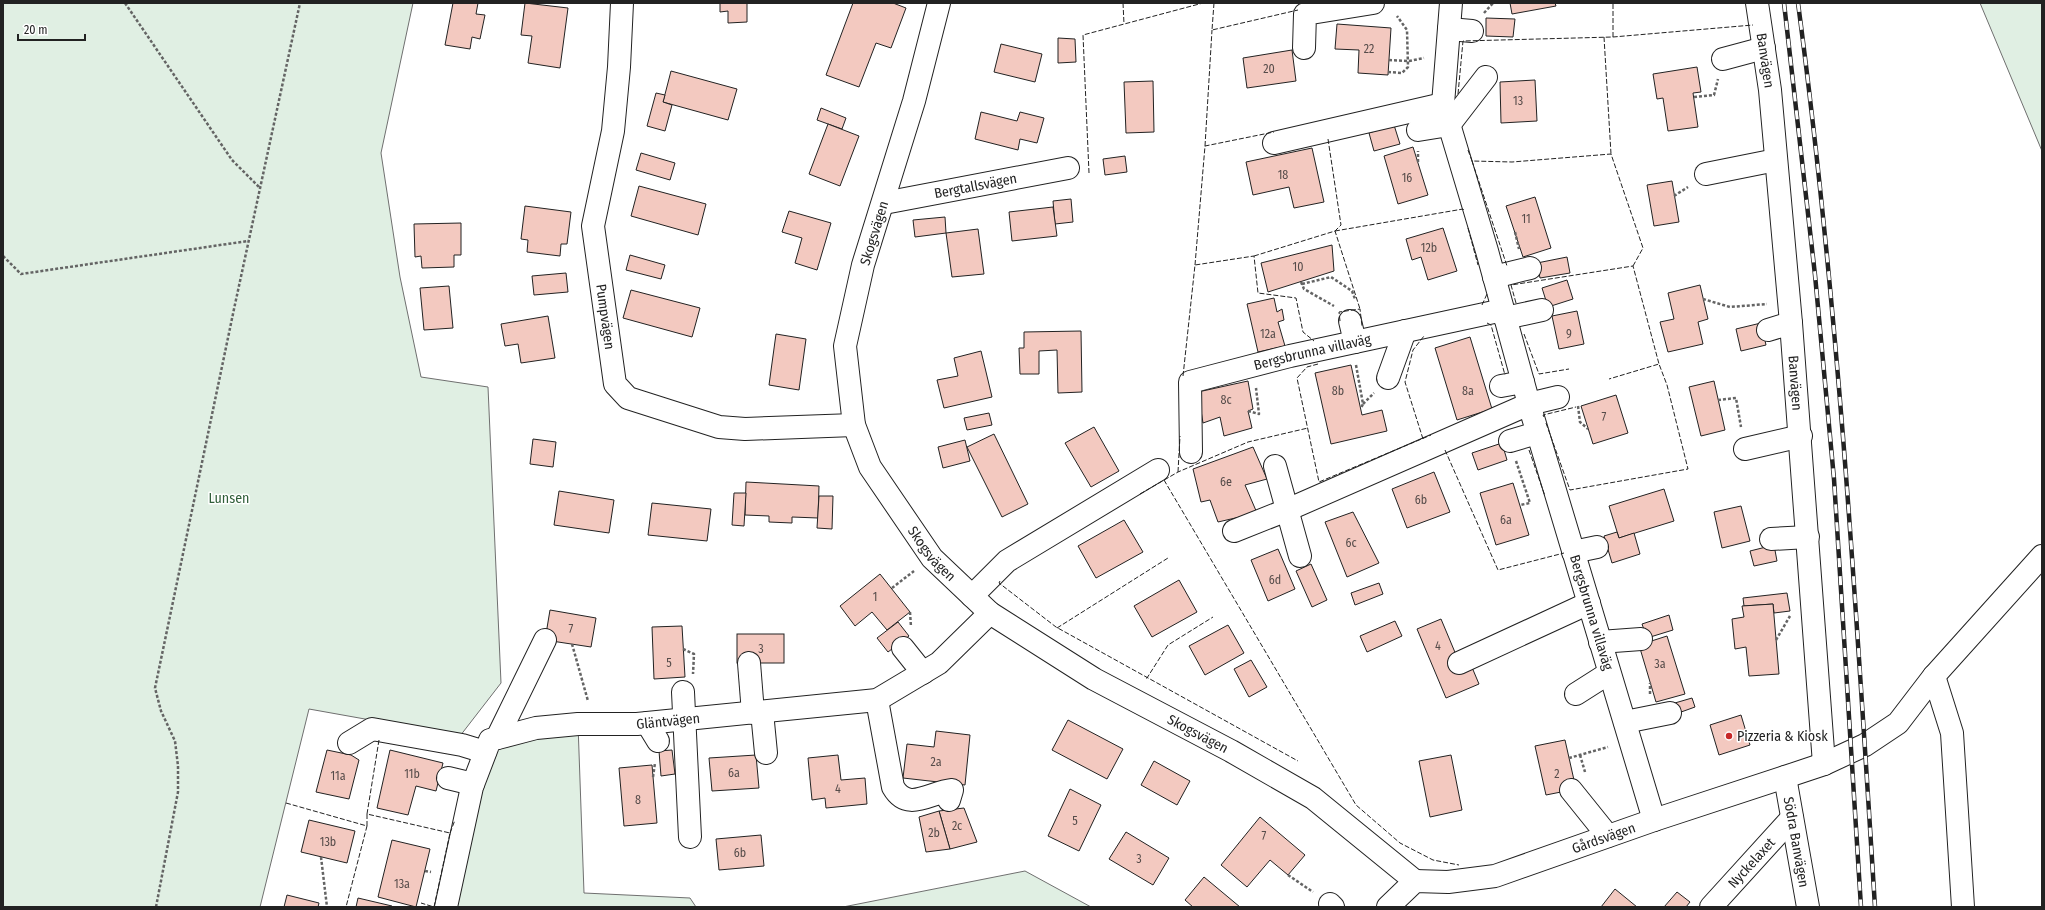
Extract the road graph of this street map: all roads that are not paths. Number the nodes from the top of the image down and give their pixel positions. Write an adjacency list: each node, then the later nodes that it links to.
1 (622, 3): 32 (street, Pumpvägen)
2 (939, 3): 19 (street, Skogsvägen)
3 (1373, 3): 8 (street)
4 (1452, 3): 6 (street, Bergsbrunna villaväg)
5 (1757, 3): 9 (street, Banvägen)
6 (1449, 29): 7 (street); 12 (street, Bergsbrunna villaväg)
7 (1472, 31)
8 (1304, 48)
9 (1764, 48): 10 (street); 16 (street, Banvägen)
10 (1723, 59)
11 (1486, 77): 13 (street)
12 (1443, 104): 13 (street, Bergsbrunna villaväg); 15 (street)
13 (1449, 125): 14 (street); 21 (street, Bergsbrunna villaväg)
14 (1418, 130)
15 (1274, 143)
16 (1776, 160): 18 (street); 23 (street, Banvägen)
17 (1068, 168): 19 (street, Bergtallsvägen)
18 (1706, 174)
19 (884, 203): 32 (street, Skogsvägen)
20 (1530, 268): 21 (street)
21 (1494, 277): 24 (street, Bergsbrunna villaväg)
22 (1542, 310): 24 (street)
23 (1790, 313): 25 (street); 34 (street, Banvägen)
24 (1504, 314): 26 (street, Bergsbrunna villaväg); 28 (street, Bergsbrunna villaväg)
25 (1768, 330)
26 (1405, 331): 27 (street); 37 (street, Bergsbrunna villaväg)
27 (1388, 378)
28 (1523, 382): 29 (street); 31 (street, Bergsbrunna villaväg)
29 (1501, 386)
30 (1558, 397): 31 (street)
31 (1529, 404): 33 (street, Bergsbrunna villaväg); 40 (street)
32 (854, 425): 48 (street, Skogsvägen)
33 (1538, 433): 35 (street); 45 (street, Bergsbrunna villaväg)
34 (1801, 436): 36 (street); 42 (street, Banvägen)
35 (1510, 442)
36 (1745, 449)
37 (1191, 452)
38 (1275, 466): 40 (street)
39 (1158, 470): 48 (street)
40 (1287, 510): 41 (street); 46 (street)
41 (1234, 531)
42 (1808, 537): 43 (street); 70 (street, Banvägen)
43 (1771, 539)
44 (1597, 547): 45 (street)
45 (1573, 552): 49 (street, Bergsbrunna villaväg)
46 (1300, 556)
47 (2042, 556): 59 (street, Gårdsvägen)
48 (972, 596): 50 (street, Skogsvägen)
49 (1589, 604): 53 (street, Bergsbrunna villaväg); 55 (street)
50 (990, 613): 57 (street, Gläntvägen); 80 (street, Skogsvägen)
51 (1641, 639): 53 (street)
52 (546, 640): 68 (street)
53 (1600, 642): 58 (street, Bergsbrunna villaväg)
54 (903, 648): 57 (street)
55 (1459, 663)
56 (749, 664): 63 (street)
57 (922, 673): 62 (street, Gläntvägen)
58 (1610, 673): 61 (street); 66 (street, Bergsbrunna villaväg)
59 (1934, 676): 70 (street, Gårdsvägen); 85 (street)
60 (683, 692): 65 (street)
61 (1576, 694)
62 (877, 700): 63 (street, Gläntvägen); 75 (street)
63 (757, 712): 65 (street, Gläntvägen); 69 (street)
64 (1670, 713): 66 (street)
65 (685, 720): 68 (street, Gläntvägen); 79 (street)
66 (1627, 732): 77 (street, Bergsbrunna villaväg)
67 (349, 743): 68 (street)
68 (491, 745): 73 (street)
69 (766, 753)
70 (1824, 764): 71 (street, Gårdsvägen)
71 (1785, 777): 76 (street, Södra Banvägen); 77 (street, Gårdsvägen)
72 (448, 778): 73 (street)
73 (473, 784): 82 (street)
74 (1571, 790): 78 (street)
75 (949, 800)
76 (1792, 818): 81 (street, Nyckelaxet); 84 (street, Södra Banvägen)
77 (1654, 820): 78 (street, Gårdsvägen)
78 (1608, 836): 80 (street, Gårdsvägen)
79 (690, 837)
80 (1415, 881): 83 (street)
81 (1716, 905)
82 (446, 907)
83 (1388, 907)
84 (1808, 907)
85 (1963, 907)

